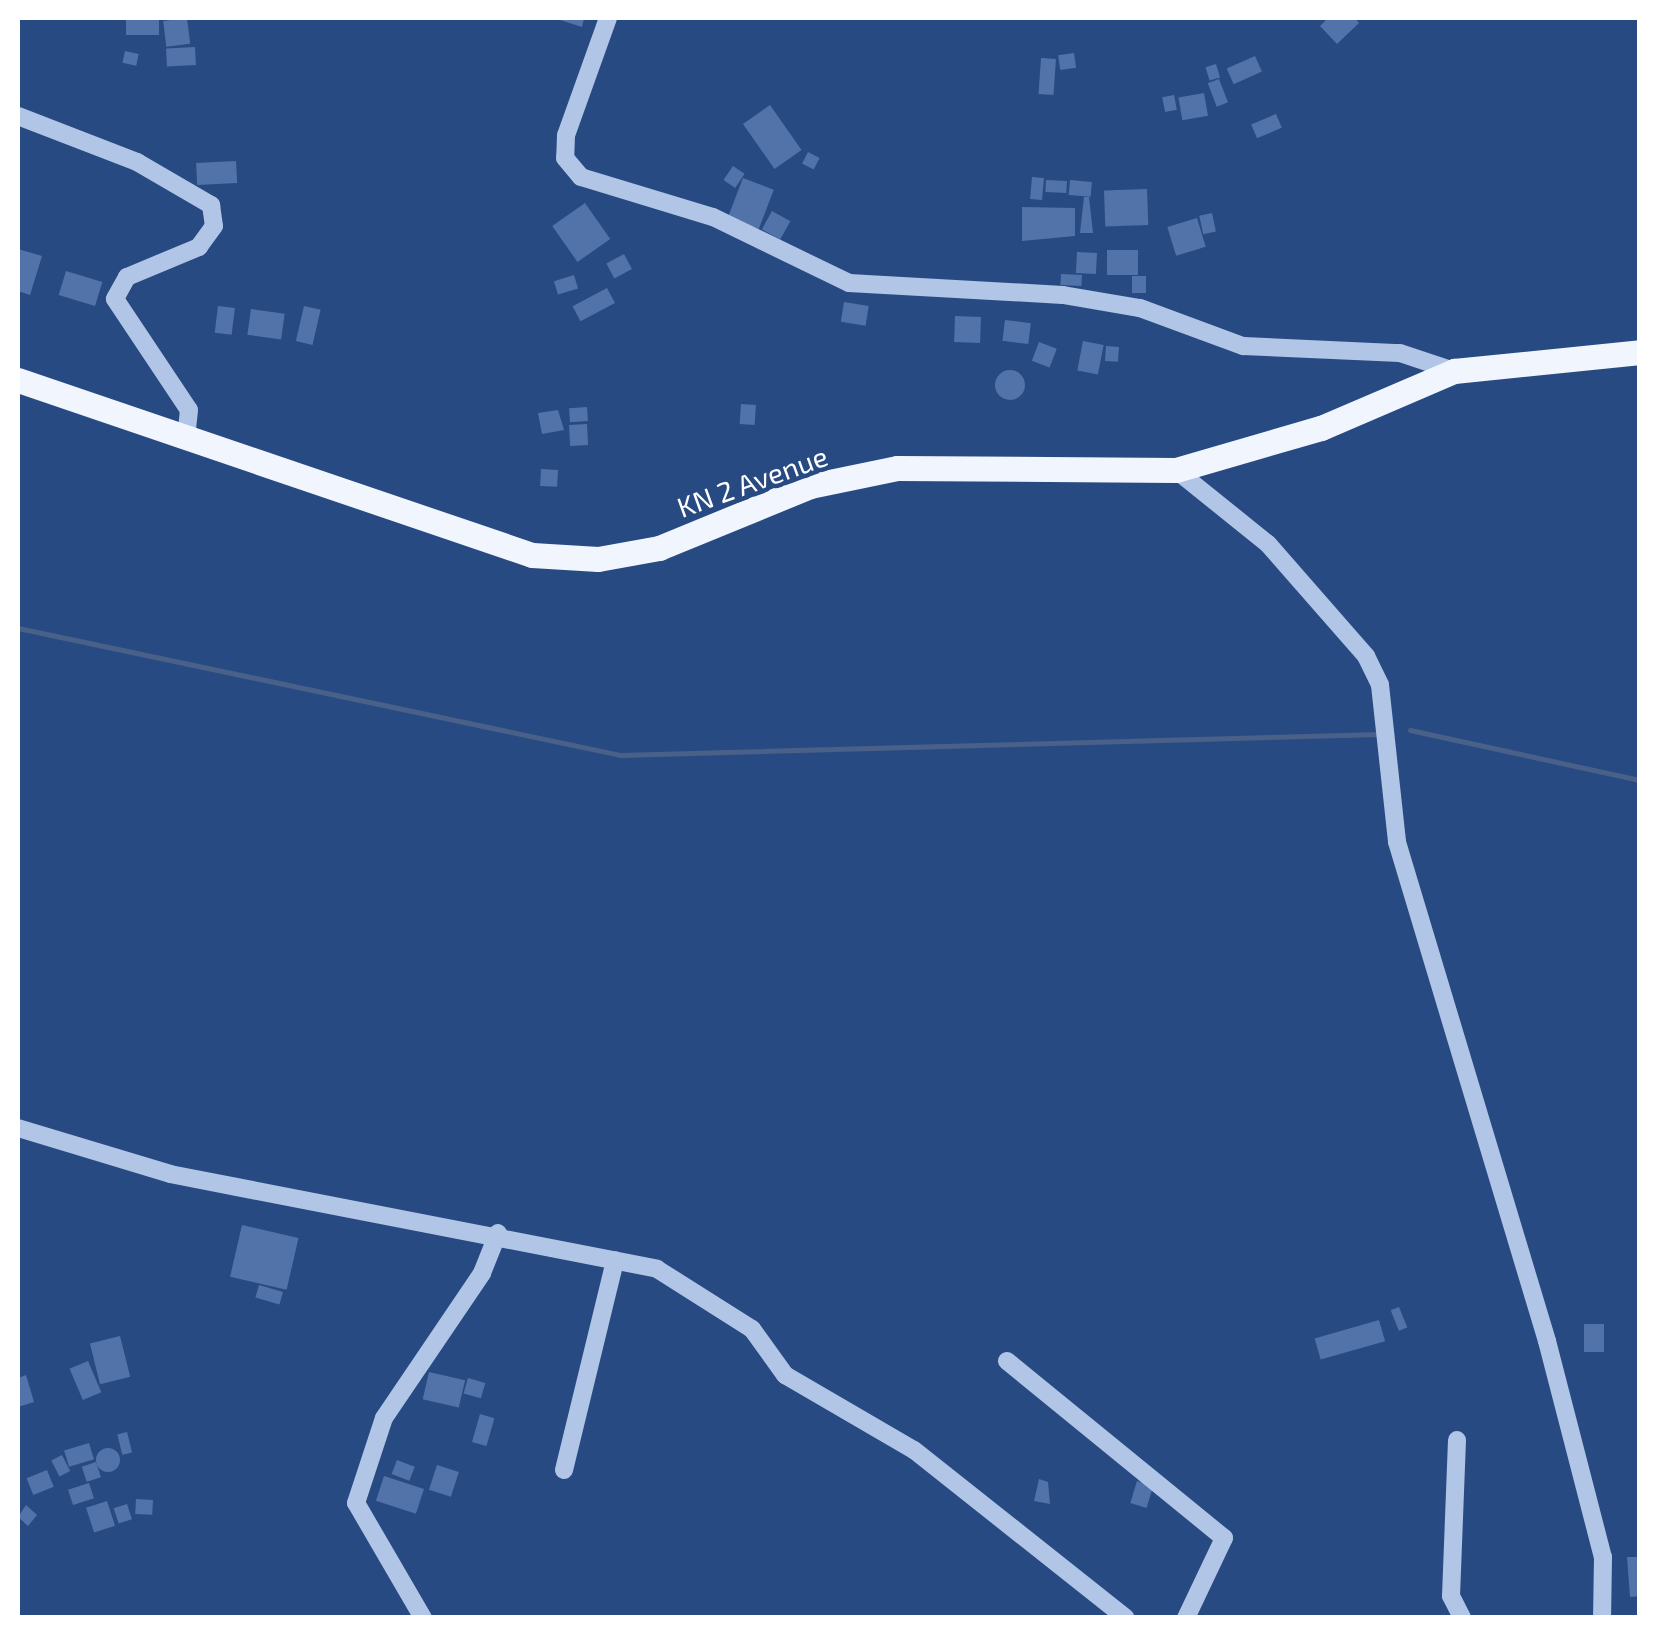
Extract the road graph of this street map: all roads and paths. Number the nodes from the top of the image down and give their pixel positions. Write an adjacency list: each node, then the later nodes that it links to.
1 (608, 18): 4 (street)
2 (18, 116): 6 (street)
3 (1640, 352): 4 (main road, KN 2 Avenue)
4 (1454, 371): 7 (main road, KN 2 Avenue)
5 (18, 380): 6 (main road, KN 2 Avenue)
6 (186, 437): 7 (main road, KN 2 Avenue)
7 (1176, 470): 18 (street)
8 (18, 1128): 9 (street)
9 (498, 1234): 10 (street); 14 (street)
10 (616, 1260): 13 (street); 15 (street)
11 (1007, 1361): 16 (street)
12 (1457, 1440): 17 (street)
13 (564, 1470)
14 (422, 1618)
15 (1126, 1618)
16 (1186, 1618)
17 (1462, 1618)
18 (1602, 1618)

